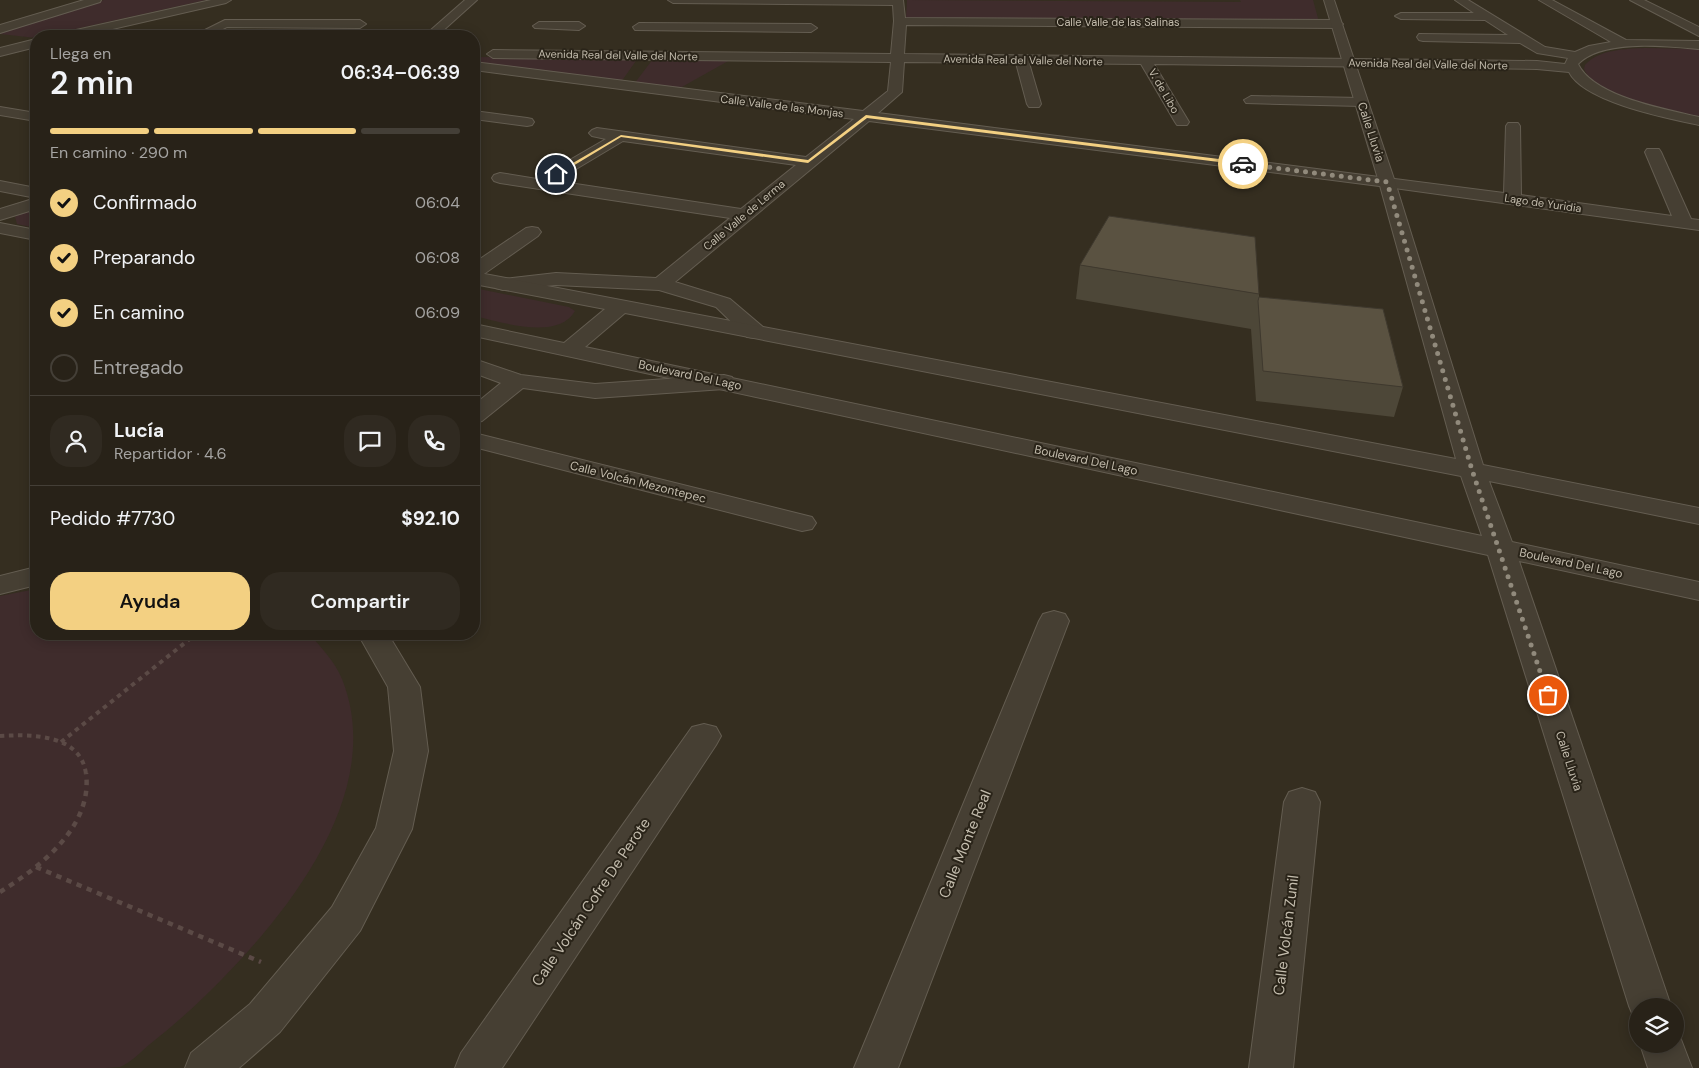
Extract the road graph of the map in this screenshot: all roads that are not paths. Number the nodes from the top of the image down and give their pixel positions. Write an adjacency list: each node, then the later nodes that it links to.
1 (96, 0): 25 (street)
2 (226, 0): 26 (street)
3 (472, 0): 29 (street)
4 (672, 0): 5 (street)
5 (737, 0): 6 (street)
6 (802, 0): 11 (street)
7 (1329, 0): 17 (street, Calle Lluvia)
8 (1460, 0): 13 (street)
9 (1544, 0): 34 (street)
10 (1635, 0): 30 (street)
11 (898, 1): 14 (street, Calle Valle de Lerma)
12 (1401, 16): 13 (street)
13 (1487, 17): 32 (street)
14 (900, 21): 17 (street, Calle Valle de las Salinas); 42 (street, Calle Valle de Lerma)
15 (332, 23): 16 (street); 27 (street); 28 (street)
16 (360, 24)
17 (1337, 24): 45 (street, Calle Lluvia)
18 (540, 26): 19 (street)
19 (557, 26): 20 (street); 39 (street)
20 (579, 26)
21 (639, 27): 22 (street)
22 (666, 27): 23 (street); 40 (street)
23 (780, 28): 24 (street); 41 (street)
24 (811, 28)
25 (0, 29)
26 (94, 30)
27 (211, 30)
28 (321, 30)
29 (437, 30)
30 (1699, 32)
31 (1423, 37): 32 (street)
32 (1522, 38): 46 (street)
33 (30, 44): 36 (street)
34 (1624, 44): 35 (street); 46 (street)
35 (1699, 45)
36 (2, 49): 37 (street)
37 (30, 50)
38 (480, 54): 39 (street, Avenida Real del Valle del Norte)
39 (531, 54): 40 (street, Avenida Real del Valle del Norte)
40 (647, 55): 41 (street, Avenida Real del Valle del Norte); 48 (street)
41 (770, 57): 42 (street, Avenida Real del Valle del Norte)
42 (898, 58): 43 (street, Avenida Real del Valle del Norte); 55 (street, Calle Valle de Lerma)
43 (1022, 60): 44 (street, Avenida Real del Valle del Norte); 51 (street)
44 (1146, 61): 45 (street, Avenida Real del Valle del Norte); 57 (street, V. de Libo)
45 (1349, 62): 46 (street, Avenida Real del Valle del Norte); 50 (street, Calle Lluvia)
46 (1574, 62): 58 (street)
47 (480, 67): 48 (street, Calle Valle de las Monjas)
48 (626, 86): 55 (street, Calle Valle de las Monjas)
49 (1252, 100): 50 (street)
50 (1361, 102): 67 (street, Calle Lluvia)
51 (1034, 104)
52 (0, 111): 53 (street)
53 (30, 116)
54 (480, 116): 56 (street)
55 (866, 116): 65 (street, Calle Valle de Lerma); 67 (street, Calle Valle de las Monjas)
56 (499, 119): 59 (street); 61 (street)
57 (1164, 121)
58 (1699, 121)
59 (528, 122)
60 (1513, 126): 71 (street)
61 (480, 129)
62 (597, 133): 63 (street)
63 (621, 136): 65 (street); 68 (street)
64 (1653, 152): 75 (street)
65 (808, 162): 74 (street, Calle Valle de Lerma)
66 (500, 178): 68 (street)
67 (1387, 182): 71 (street, Lago de Yuridia); 92 (street, Calle Lluvia)
68 (540, 184): 74 (street)
69 (0, 186): 70 (street)
70 (30, 192)
71 (1512, 199): 75 (street, Lago de Yuridia)
72 (30, 205): 73 (street)
73 (0, 215)
74 (744, 215): 82 (street, Calle Valle de Lerma)
75 (1691, 224)
76 (0, 228): 78 (street)
77 (512, 229): 79 (street)
78 (30, 235)
79 (480, 268)
80 (480, 279): 81 (street)
81 (503, 284): 82 (street); 83 (street)
82 (661, 284): 85 (street)
83 (621, 306): 85 (street); 86 (street)
84 (480, 331): 86 (street, Boulevard Del Lago)
85 (755, 332): 92 (street)
86 (569, 350): 89 (street, Boulevard Del Lago)
87 (480, 368): 88 (street)
88 (518, 381): 89 (street); 90 (street)
89 (724, 382): 95 (street, Boulevard Del Lago)
90 (480, 411)
91 (480, 442): 94 (street, Calle Volcán Mezontepec)
92 (1472, 470): 93 (street); 95 (street, Calle Lluvia)
93 (1699, 516)
94 (802, 523)
95 (1500, 548): 98 (street, Boulevard Del Lago); 103 (street, Calle Lluvia)
96 (30, 578): 97 (street)
97 (0, 585)
98 (1699, 591)
99 (1054, 621): 107 (street, Calle Monte Real)
100 (376, 640): 105 (street)
101 (704, 736): 106 (street, Calle Volcán Cofre De Perote)
102 (1302, 802): 108 (street, Calle Volcán Zunil)
103 (1647, 998)
104 (1665, 1053): 109 (street)
105 (207, 1068)
106 (477, 1068)
107 (876, 1068)
108 (1270, 1068)
109 (1670, 1068)

